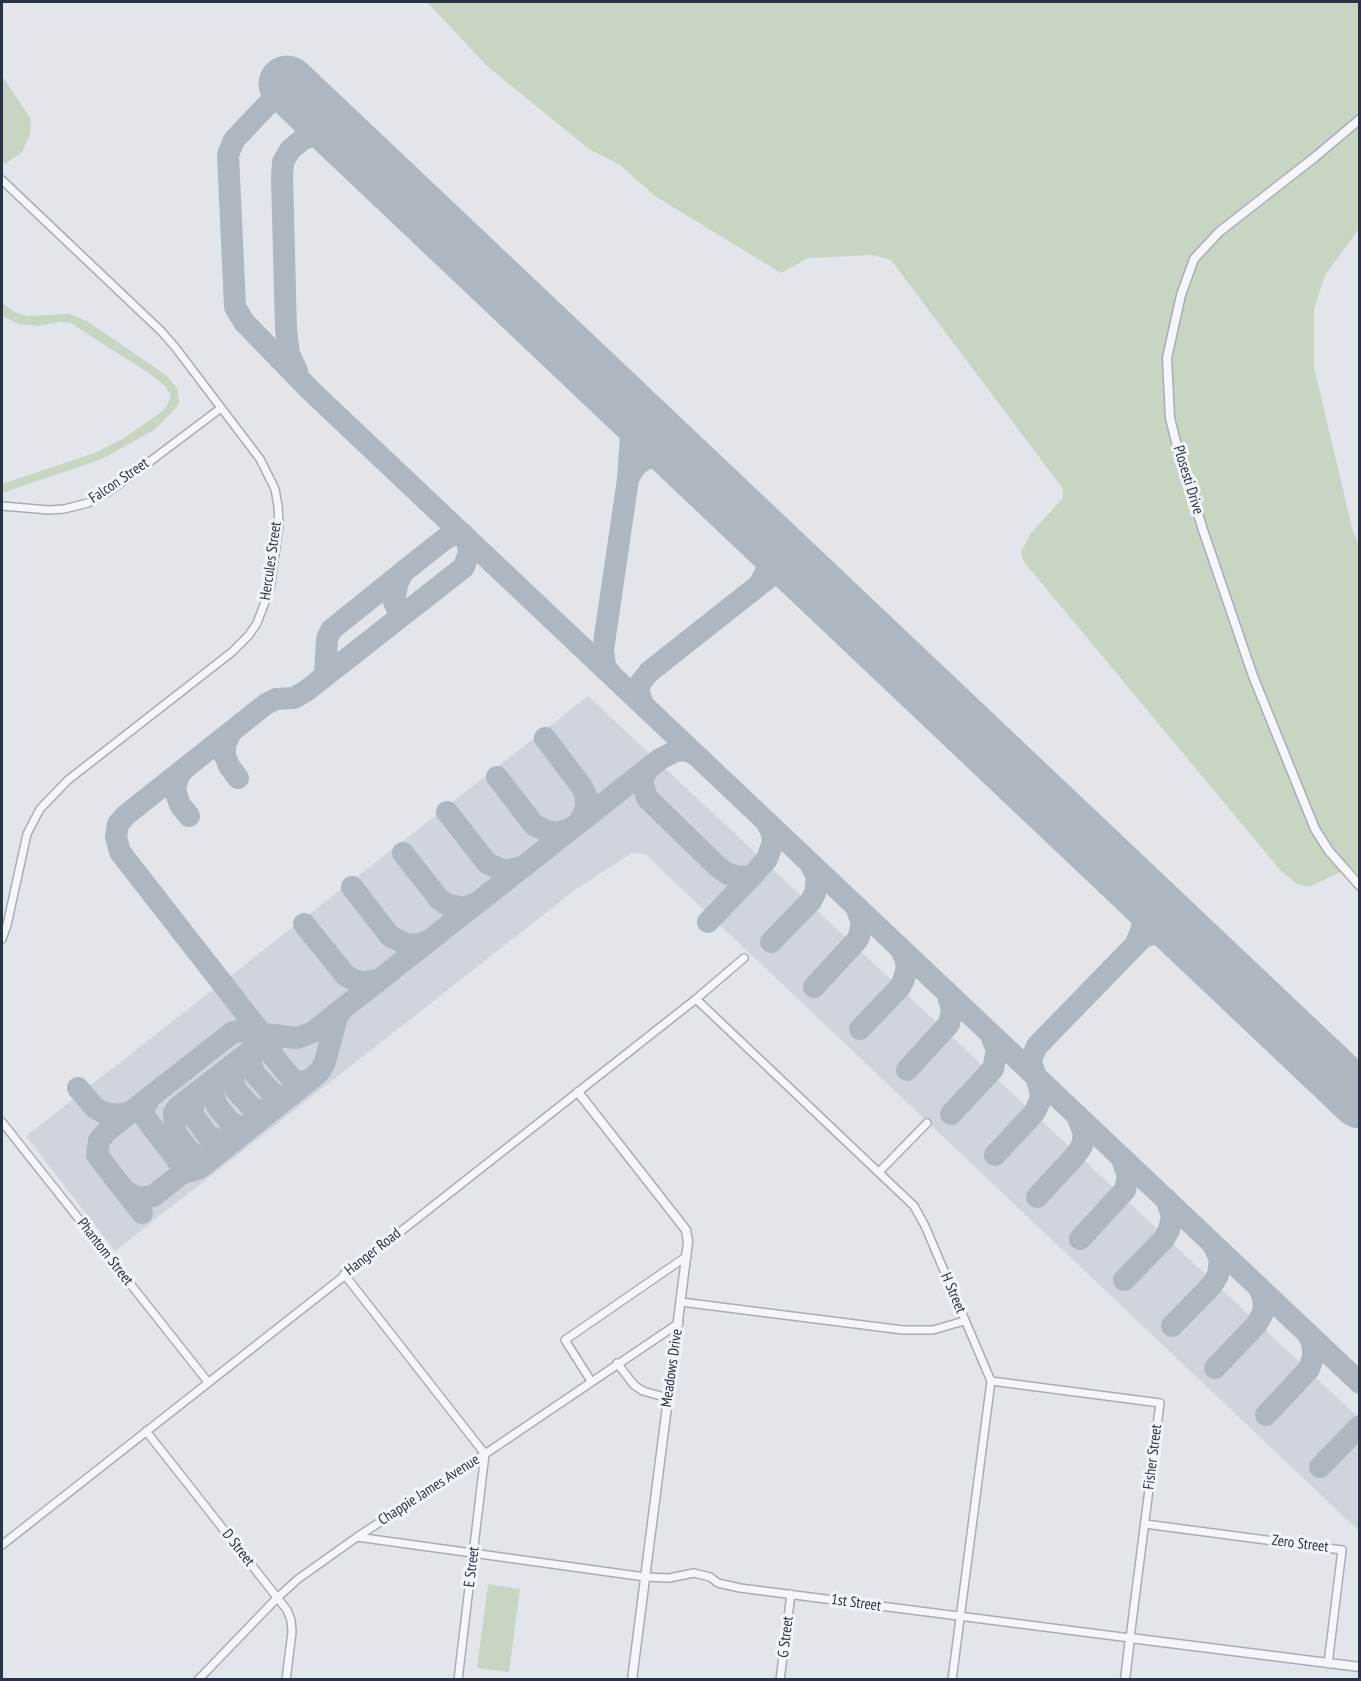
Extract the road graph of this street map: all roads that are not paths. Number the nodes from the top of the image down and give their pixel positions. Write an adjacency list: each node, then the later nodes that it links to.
1 (1359, 119): 5 (street, Plosesti Drive)
2 (2, 180): 3 (street, Hercules Street)
3 (221, 408): 4 (street, Falcon Street); 6 (street, Hercules Street)
4 (2, 506)
5 (1359, 886)
6 (2, 939)
7 (744, 958): 8 (street, Hanger Road)
8 (696, 999): 9 (street, Hanger Road); 12 (street, H Street)
9 (578, 1092): 13 (street, Meadows Drive); 14 (street, Hanger Road)
10 (2, 1122): 21 (street, Phantom Street)
11 (927, 1123): 12 (street)
12 (879, 1172): 16 (street, H Street)
13 (687, 1257): 15 (street, Meadows Drive); 19 (street)
14 (344, 1274): 21 (street, Hanger Road); 24 (street)
15 (681, 1302): 16 (street); 17 (street, Meadows Drive)
16 (964, 1321): 20 (street, H Street)
17 (678, 1323): 18 (street, Chappie James Avenue); 22 (street, Meadows Drive)
18 (617, 1363): 19 (street, Chappie James Avenue); 22 (street)
19 (591, 1381): 24 (street, Chappie James Avenue)
20 (991, 1381): 25 (street, Fisher Street); 32 (street)
21 (208, 1382): 23 (street, Hanger Road)
22 (668, 1398): 29 (street, Meadows Drive)
23 (146, 1431): 27 (street, Hanger Road); 31 (street, D Street)
24 (485, 1454): 26 (street, Chappie James Avenue); 28 (street, E Street)
25 (1145, 1524): 33 (street, Fisher Street); 34 (street, Zero Street)
26 (357, 1537): 28 (street, 1st Street); 31 (street, Chappie James Avenue)
27 (2, 1545)
28 (474, 1554): 29 (street, 1st Street); 38 (street, E Street)
29 (645, 1577): 30 (street, 1st Street); 39 (street, Meadows Drive)
30 (791, 1594): 32 (street, 1st Street); 40 (street, G Street)
31 (277, 1598): 36 (street, Chappie James Avenue); 37 (street, D Street)
32 (960, 1617): 33 (street, 1st Street); 41 (street)
33 (1130, 1638): 34 (street, 1st Street); 42 (street, Fisher Street)
34 (1328, 1664): 35 (street, 1st Street)
35 (1359, 1667)
36 (198, 1680)
37 (286, 1680)
38 (458, 1680)
39 (632, 1680)
40 (780, 1680)
41 (952, 1680)
42 (1125, 1680)

